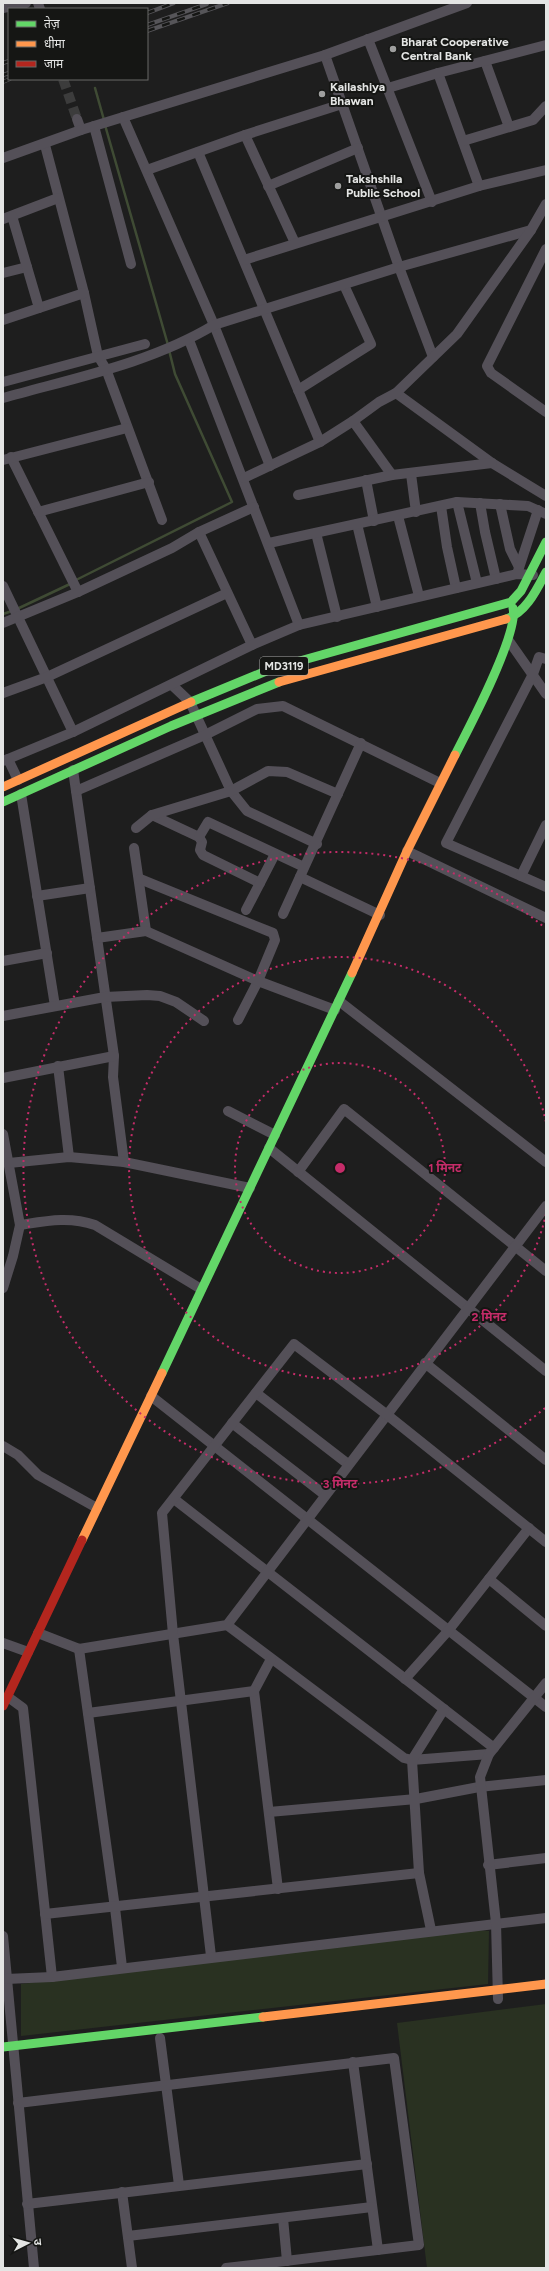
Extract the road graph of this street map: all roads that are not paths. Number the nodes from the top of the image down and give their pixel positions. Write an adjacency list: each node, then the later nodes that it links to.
1 (26, 3): 3 (street)
2 (467, 3): 4 (street)
3 (3, 8)
4 (368, 39): 6 (street); 9 (street)
5 (546, 45): 7 (street)
6 (325, 55): 10 (street); 12 (street)
7 (485, 61): 8 (street); 15 (street)
8 (438, 73): 9 (street); 18 (street)
9 (388, 88): 28 (street)
10 (342, 104): 17 (street); 20 (street)
11 (546, 106): 15 (street)
12 (119, 118): 14 (street); 23 (street)
13 (77, 119): 16 (street)
14 (98, 125): 16 (street); 36 (street)
15 (509, 127): 18 (street)
16 (81, 130): 19 (street)
17 (246, 135): 21 (street); 25 (street)
18 (463, 141): 26 (street)
19 (45, 145): 22 (street); 27 (street)
20 (358, 148): 25 (street); 30 (street)
21 (198, 152): 23 (street); 35 (street)
22 (3, 158)
23 (147, 170): 45 (street)
24 (546, 170): 26 (street)
25 (268, 186): 33 (street)
26 (479, 186): 28 (street)
27 (58, 198): 31 (street); 41 (street)
28 (432, 202): 30 (street)
29 (544, 211): 32 (street)
30 (382, 216): 33 (street); 38 (street)
31 (8, 218): 37 (street)
32 (531, 230): 38 (street); 49 (street)
33 (295, 243): 35 (street)
34 (546, 249): 55 (street)
35 (244, 260): 43 (street)
36 (131, 264)
37 (27, 267): 39 (street); 42 (street)
38 (398, 267): 40 (street); 49 (street)
39 (3, 273)
40 (344, 285): 43 (street); 52 (street)
41 (84, 293): 42 (street); 48 (street)
42 (39, 308): 44 (street)
43 (264, 310): 45 (street); 52 (street)
44 (3, 320)
45 (214, 325): 46 (street); 61 (street)
46 (189, 340): 50 (street); 64 (street)
47 (145, 344): 48 (street)
48 (98, 356): 50 (street); 51 (street)
49 (433, 357): 53 (street)
50 (106, 369): 54 (street); 57 (street)
51 (3, 382)
52 (298, 390): 58 (street)
53 (396, 393): 56 (street); 60 (street)
54 (3, 398)
55 (546, 412)
56 (353, 421): 58 (street); 63 (street)
57 (127, 428): 59 (street); 66 (street)
58 (320, 442): 61 (street)
59 (7, 459): 74 (street)
60 (492, 463): 62 (street); 68 (street)
61 (270, 466): 64 (street)
62 (411, 474): 63 (street); 75 (street)
63 (392, 475): 65 (street)
64 (244, 478): 73 (street)
65 (366, 480): 67 (street); 79 (street)
66 (149, 482): 74 (street); 78 (street)
67 (298, 495)
68 (546, 496)
69 (457, 502): 70 (street); 72 (street); 89 (street)
70 (480, 503): 71 (street); 88 (street)
71 (500, 504): 76 (street); 85 (street)
72 (441, 506): 75 (street); 91 (street)
73 (254, 507): 81 (street); 84 (street)
74 (38, 512): 92 (street)
75 (416, 512): 77 (street)
76 (542, 512): 85 (street)
77 (398, 516): 79 (street); 94 (street)
78 (162, 520)
79 (374, 521): 80 (street)
80 (357, 524): 82 (street); 96 (street)
81 (199, 532): 92 (street); 93 (street)
82 (316, 533): 84 (street); 99 (street)
83 (546, 542): 86 (street, MD3119)
84 (269, 543): 101 (street)
85 (518, 570): 86 (street); 88 (street)
86 (531, 574): 87 (street); 95 (street, MD3119)
87 (545, 575): 98 (street)
88 (496, 579): 89 (street)
89 (477, 583): 91 (street)
90 (3, 586): 97 (street)
91 (456, 588): 94 (street)
92 (78, 592): 97 (street)
93 (227, 593): 103 (street); 106 (street)
94 (419, 596): 96 (street)
95 (510, 602): 98 (street); 110 (street, MD3119)
96 (377, 607): 99 (street)
97 (18, 616): 100 (street); 106 (street)
98 (515, 616): 102 (street); 111 (street, MD3119)
99 (337, 617): 101 (street)
100 (3, 623)
101 (299, 625): 103 (street)
102 (509, 641): 105 (street); 118 (street)
103 (252, 646): 107 (street)
104 (546, 659): 105 (street)
105 (533, 674): 109 (street); 134 (street)
106 (47, 677): 108 (street); 112 (street)
107 (172, 685): 110 (street); 112 (street)
108 (3, 693)
109 (546, 694)
110 (190, 702): 111 (street); 117 (street, MD3119)
111 (196, 716): 113 (street); 116 (street, MD3119)
112 (73, 732): 115 (street)
113 (205, 735): 114 (street); 120 (street); 121 (street)
114 (361, 743): 118 (street); 123 (street)
115 (6, 760): 117 (street)
116 (73, 770): 120 (street); 122 (street, MD3119)
117 (18, 780): 119 (street, MD3119)
118 (440, 783): 131 (street)
119 (3, 787)
120 (76, 791): 138 (street)
121 (231, 791): 123 (street); 125 (street); 129 (street)
122 (21, 794): 124 (street, MD3119); 139 (street)
123 (338, 794): 129 (street)
124 (3, 802)
125 (152, 815): 127 (street); 128 (street)
126 (546, 825): 134 (street)
127 (136, 828)
128 (199, 837): 132 (street); 136 (street)
129 (317, 844): 133 (street)
130 (134, 848): 135 (street)
131 (407, 851): 142 (street); 143 (street)
132 (275, 854): 133 (street); 136 (street)
133 (302, 872): 141 (street); 142 (street)
134 (521, 876): 137 (street)
135 (140, 879): 144 (street); 148 (street)
136 (260, 883): 140 (street)
137 (546, 887)
138 (90, 888): 139 (street); 145 (street)
139 (38, 896): 146 (street)
140 (246, 910)
141 (283, 914)
142 (380, 915): 150 (street)
143 (546, 918)
144 (146, 931): 145 (street); 148 (street)
145 (97, 938): 149 (street)
146 (47, 953): 147 (street); 151 (street)
147 (3, 961)
148 (258, 981): 150 (street); 153 (street)
149 (105, 997): 151 (street); 154 (street); 155 (street)
150 (337, 1005): 160 (street); 164 (street)
151 (55, 1006): 152 (street)
152 (3, 1016)
153 (238, 1020)
154 (204, 1021)
155 (114, 1056): 156 (street); 163 (street)
156 (58, 1066): 157 (street); 162 (street)
157 (3, 1078)
158 (228, 1111): 160 (street)
159 (3, 1134): 165 (street)
160 (275, 1135): 161 (street)
161 (269, 1148): 166 (street); 167 (street)
162 (69, 1157): 163 (street); 165 (street)
163 (124, 1162): 167 (street)
164 (546, 1162)
165 (9, 1163): 169 (street)
166 (298, 1172): 170 (street); 174 (street)
167 (250, 1188): 173 (street)
168 (546, 1206): 170 (street)
169 (20, 1225): 172 (street); 173 (street)
170 (514, 1246): 171 (street); 174 (street)
171 (546, 1271)
172 (3, 1288)
173 (201, 1290): 178 (street)
174 (467, 1308): 175 (street); 176 (street)
175 (425, 1363): 179 (street); 183 (street)
176 (546, 1371)
177 (256, 1393): 179 (street); 180 (street); 184 (street)
178 (151, 1396): 182 (street); 187 (street)
179 (386, 1414): 184 (street); 189 (street)
180 (232, 1422): 182 (street); 185 (street)
181 (3, 1446): 187 (street)
182 (214, 1446): 186 (street); 188 (street)
183 (546, 1460)
184 (348, 1464): 185 (street)
185 (325, 1495): 188 (street)
186 (174, 1499): 191 (street); 197 (street)
187 (97, 1508): 196 (street)
188 (307, 1519): 191 (street); 195 (street)
189 (529, 1528): 190 (street); 192 (street)
190 (546, 1542)
191 (267, 1572): 193 (street); 202 (street)
192 (489, 1579): 194 (street); 195 (street)
193 (227, 1625): 197 (street); 201 (street)
194 (546, 1626)
195 (448, 1631): 202 (street); 206 (street)
196 (38, 1633): 199 (street); 200 (street)
197 (173, 1634): 199 (street); 207 (street)
198 (3, 1643): 200 (street)
199 (79, 1649): 211 (street)
200 (28, 1652): 205 (street)
201 (271, 1659): 204 (street); 213 (street)
202 (405, 1679): 210 (street)
203 (546, 1682): 206 (street)
204 (254, 1691): 207 (street); 217 (street)
205 (8, 1697): 208 (street); 224 (street)
206 (534, 1698): 209 (street); 212 (street)
207 (181, 1701): 211 (street); 222 (street)
208 (3, 1706)
209 (546, 1707)
210 (444, 1709): 212 (street); 213 (street)
211 (88, 1713): 223 (street)
212 (491, 1751): 213 (street); 215 (street)
213 (412, 1760): 216 (street)
214 (546, 1780): 215 (street)
215 (479, 1787): 216 (street); 219 (street)
216 (416, 1799): 217 (street); 220 (street)
217 (269, 1812): 221 (street)
218 (546, 1858): 219 (street)
219 (488, 1865): 226 (street)
220 (419, 1873): 221 (street); 227 (street)
221 (278, 1889): 222 (street)
222 (204, 1898): 223 (street); 229 (street)
223 (115, 1908): 224 (street); 230 (street)
224 (45, 1914): 231 (street)
225 (546, 1918): 226 (street)
226 (496, 1923): 227 (street); 234 (street)
227 (431, 1930): 229 (street)
228 (3, 1936): 232 (street)
229 (211, 1956): 230 (street)
230 (122, 1967): 231 (street)
231 (52, 1977): 232 (street)
232 (6, 1979): 237 (street)
233 (546, 1984): 234 (street)
234 (498, 1994): 235 (street); 236 (street); 237 (street)
235 (546, 1994)
236 (160, 2038): 237 (street); 239 (street)
237 (8, 2051): 240 (street)
238 (353, 2062): 239 (street); 241 (street); 248 (street)
239 (166, 2085): 240 (street); 242 (street)
240 (18, 2103): 244 (street)
241 (367, 2164): 242 (street); 245 (street)
242 (178, 2184): 243 (street)
243 (122, 2192): 244 (street); 247 (street)
244 (27, 2204): 250 (street)
245 (372, 2207): 246 (street); 248 (street)
246 (284, 2218): 247 (street); 249 (street)
247 (128, 2236): 251 (street)
248 (378, 2250): 249 (street)
249 (287, 2261): 252 (street)
250 (34, 2268)
251 (132, 2268)
252 (226, 2268)

